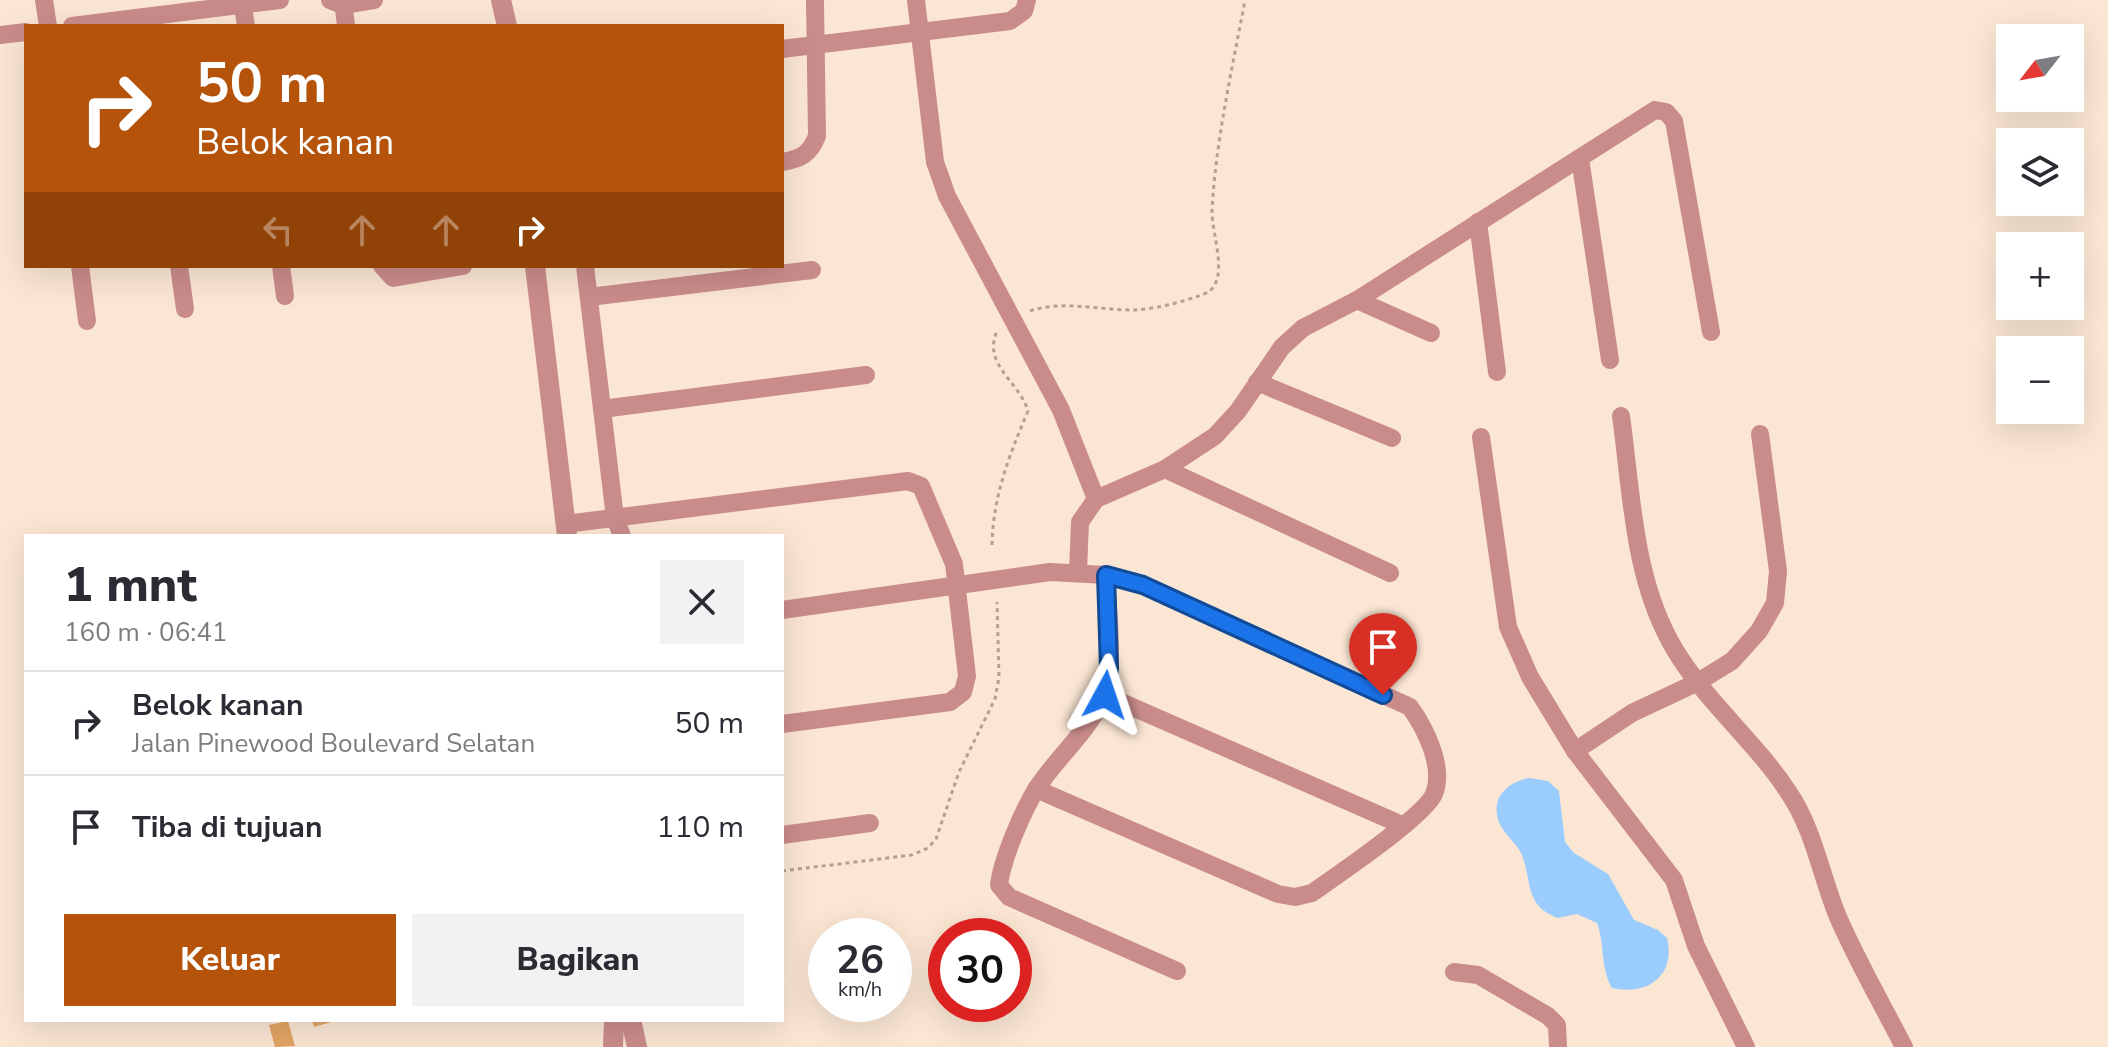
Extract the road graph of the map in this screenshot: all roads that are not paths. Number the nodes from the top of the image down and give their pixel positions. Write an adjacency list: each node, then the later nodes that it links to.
1 (44, 0): 11 (street)
2 (280, 0): 8 (street)
3 (374, 0): 9 (street)
4 (501, 0): 15 (street)
5 (815, 0): 19 (street)
6 (916, 0): 17 (street)
7 (1027, 0): 17 (street)
8 (242, 2): 10 (street); 13 (street)
9 (339, 2): 14 (street)
10 (146, 14): 12 (street)
11 (48, 24)
12 (84, 24)
13 (246, 24)
14 (345, 24)
15 (507, 24)
16 (24, 32): 18 (street)
17 (920, 32): 19 (street); 49 (street)
18 (0, 35)
19 (816, 44): 20 (street); 22 (street)
20 (784, 49)
21 (1580, 158): 23 (street); 37 (street); 39 (street)
22 (784, 162)
23 (1478, 222): 34 (street); 40 (street)
24 (80, 268): 36 (street)
25 (179, 268): 35 (street)
26 (281, 268): 32 (street)
27 (451, 268): 30 (street)
28 (535, 268): 51 (street)
29 (585, 268): 33 (street)
30 (383, 269)
31 (812, 270): 33 (street)
32 (285, 296)
33 (589, 297): 43 (street)
34 (1357, 300): 38 (street); 42 (street)
35 (185, 309)
36 (87, 321)
37 (1711, 332)
38 (1431, 333)
39 (1610, 360)
40 (1497, 372)
41 (866, 375): 43 (street)
42 (1257, 382): 47 (street); 48 (street)
43 (602, 409): 50 (street)
44 (1621, 416): 58 (street)
45 (1760, 434): 58 (street)
46 (1481, 437): 61 (street)
47 (1392, 438)
48 (1165, 469): 49 (street); 54 (street)
49 (1096, 499): 53 (street)
50 (615, 518): 51 (street); 52 (street); 56 (street)
51 (566, 530)
52 (621, 534)
53 (1078, 572): 55 (street); 56 (street)
54 (1390, 573)
55 (1106, 575): 59 (street); 64 (street)
56 (956, 585): 57 (street); 60 (street)
57 (784, 610)
58 (1698, 682): 61 (street); 74 (street)
59 (1105, 695): 62 (street); 64 (street)
60 (784, 724)
61 (1575, 751): 73 (street)
62 (1036, 789): 64 (street); 66 (street)
63 (870, 823): 65 (street)
64 (1402, 825)
65 (784, 835)
66 (1177, 971)
67 (1454, 972): 72 (street)
68 (614, 1022): 70 (street)
69 (631, 1022): 71 (street)
70 (613, 1047)
71 (637, 1047)
72 (1558, 1047)
73 (1746, 1047)
74 (1904, 1047)

